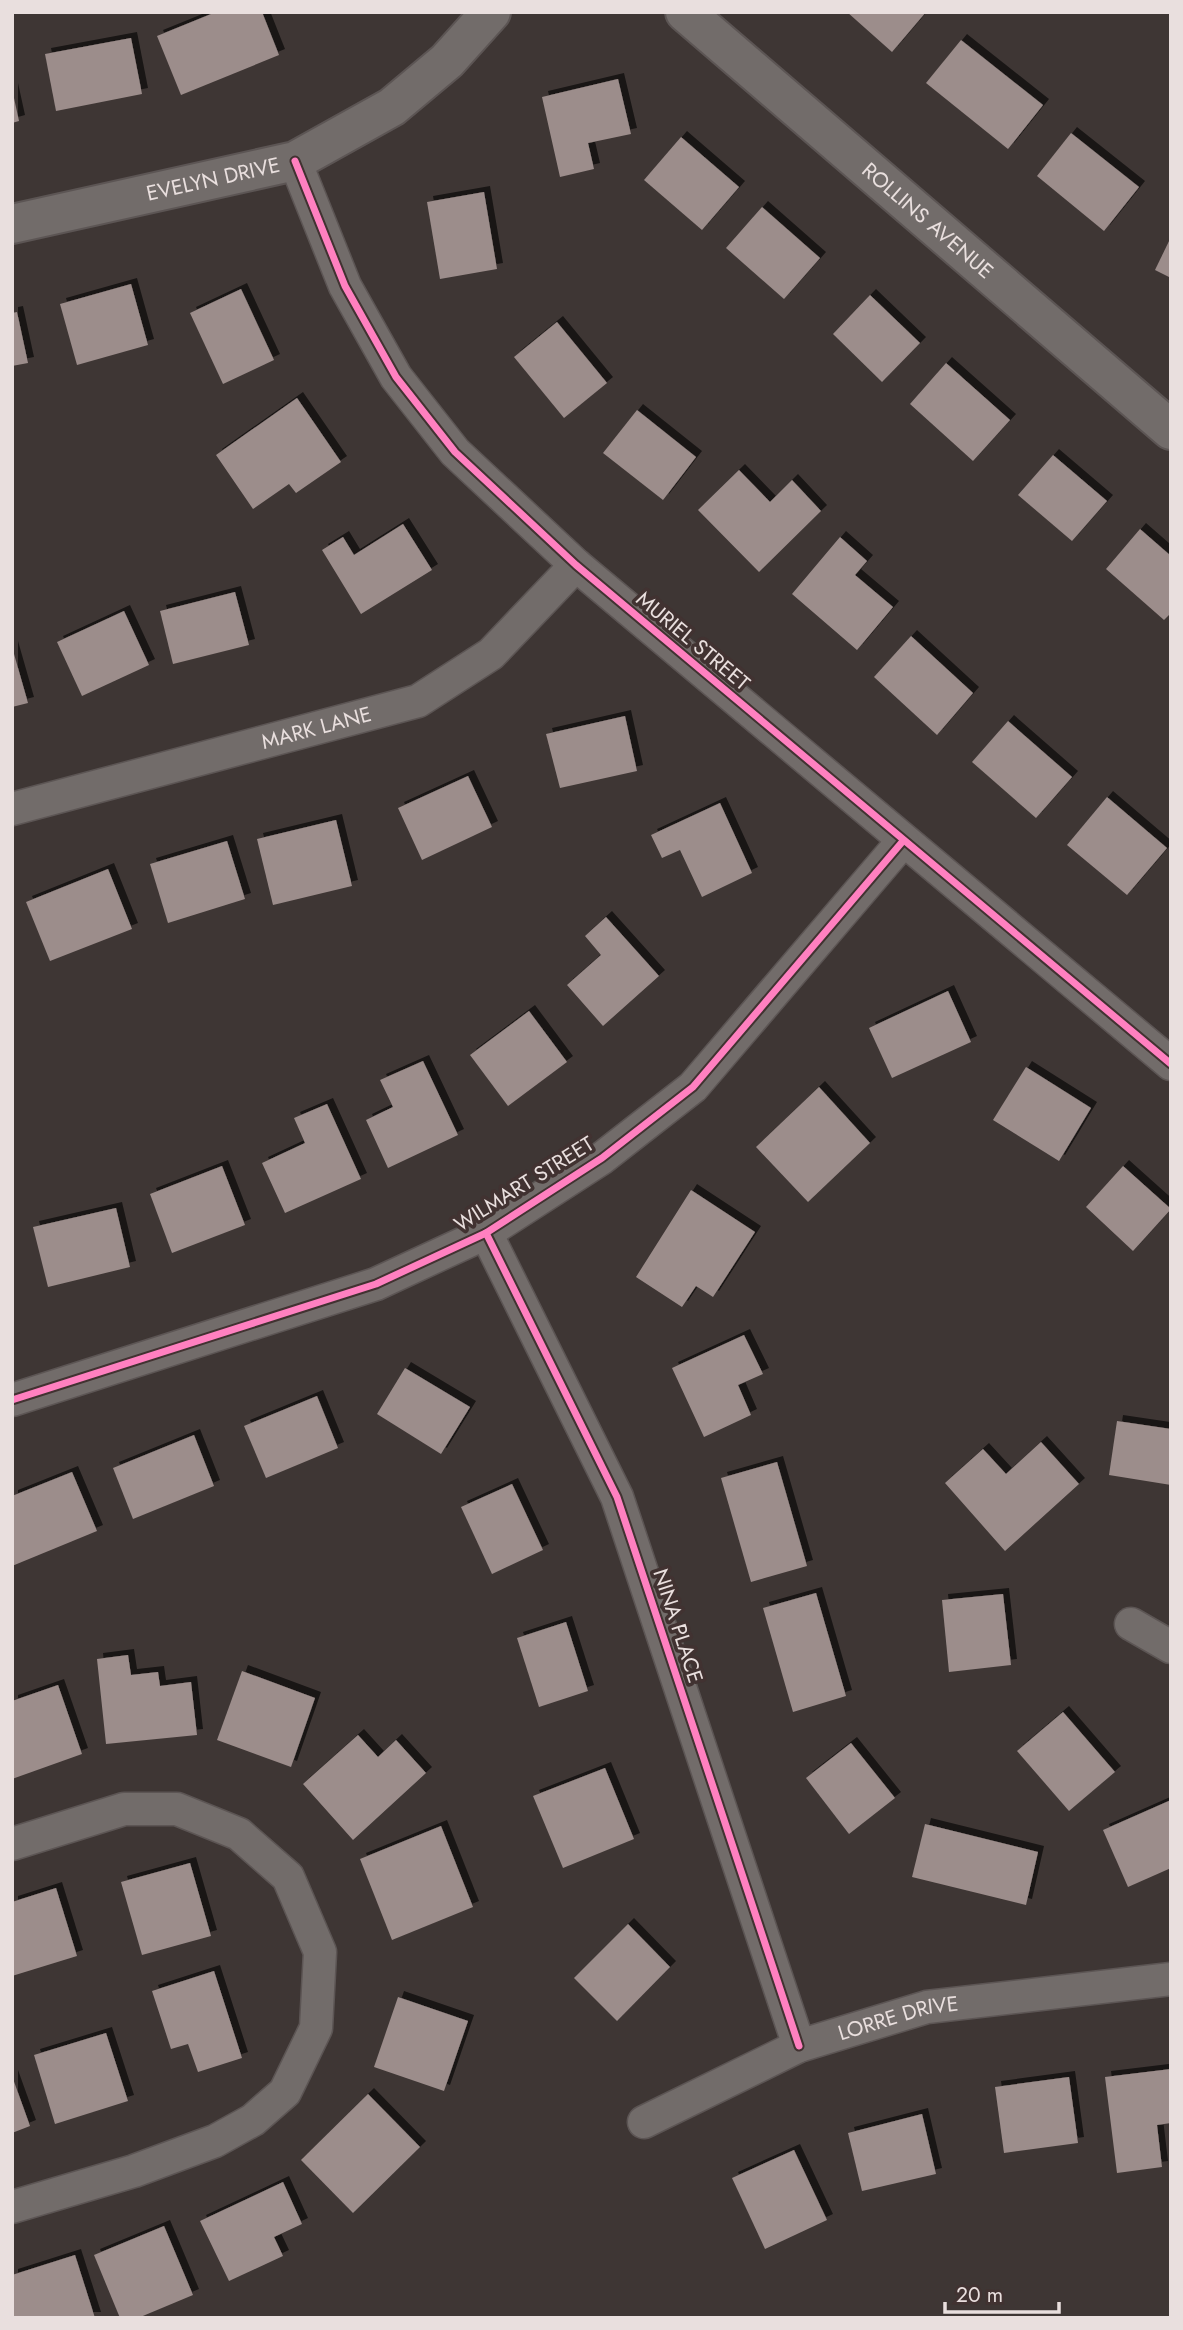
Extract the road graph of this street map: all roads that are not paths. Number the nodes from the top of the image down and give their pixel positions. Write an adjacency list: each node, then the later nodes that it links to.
1 (491, 12): 3 (street, EVELYN DRIVE)
2 (685, 12): 5 (street, ROLLINS AVENUE)
3 (295, 160): 4 (street, EVELYN DRIVE); 6 (street, MURIEL STREET)
4 (12, 225)
5 (1171, 430)
6 (576, 565): 7 (street, MARK LANE); 8 (street, MURIEL STREET)
7 (12, 809)
8 (903, 841): 9 (street, MURIEL STREET); 10 (street, WILMART STREET)
9 (1171, 1064)
10 (486, 1233): 11 (street, WILMART STREET); 16 (street, NINA PLACE)
11 (12, 1400)
12 (1131, 1624): 13 (street)
13 (1171, 1647)
14 (12, 1844): 18 (street)
15 (1171, 1979): 16 (street, LORRE DRIVE)
16 (799, 2046): 17 (street, LORRE DRIVE)
17 (645, 2122)
18 (12, 2207)

